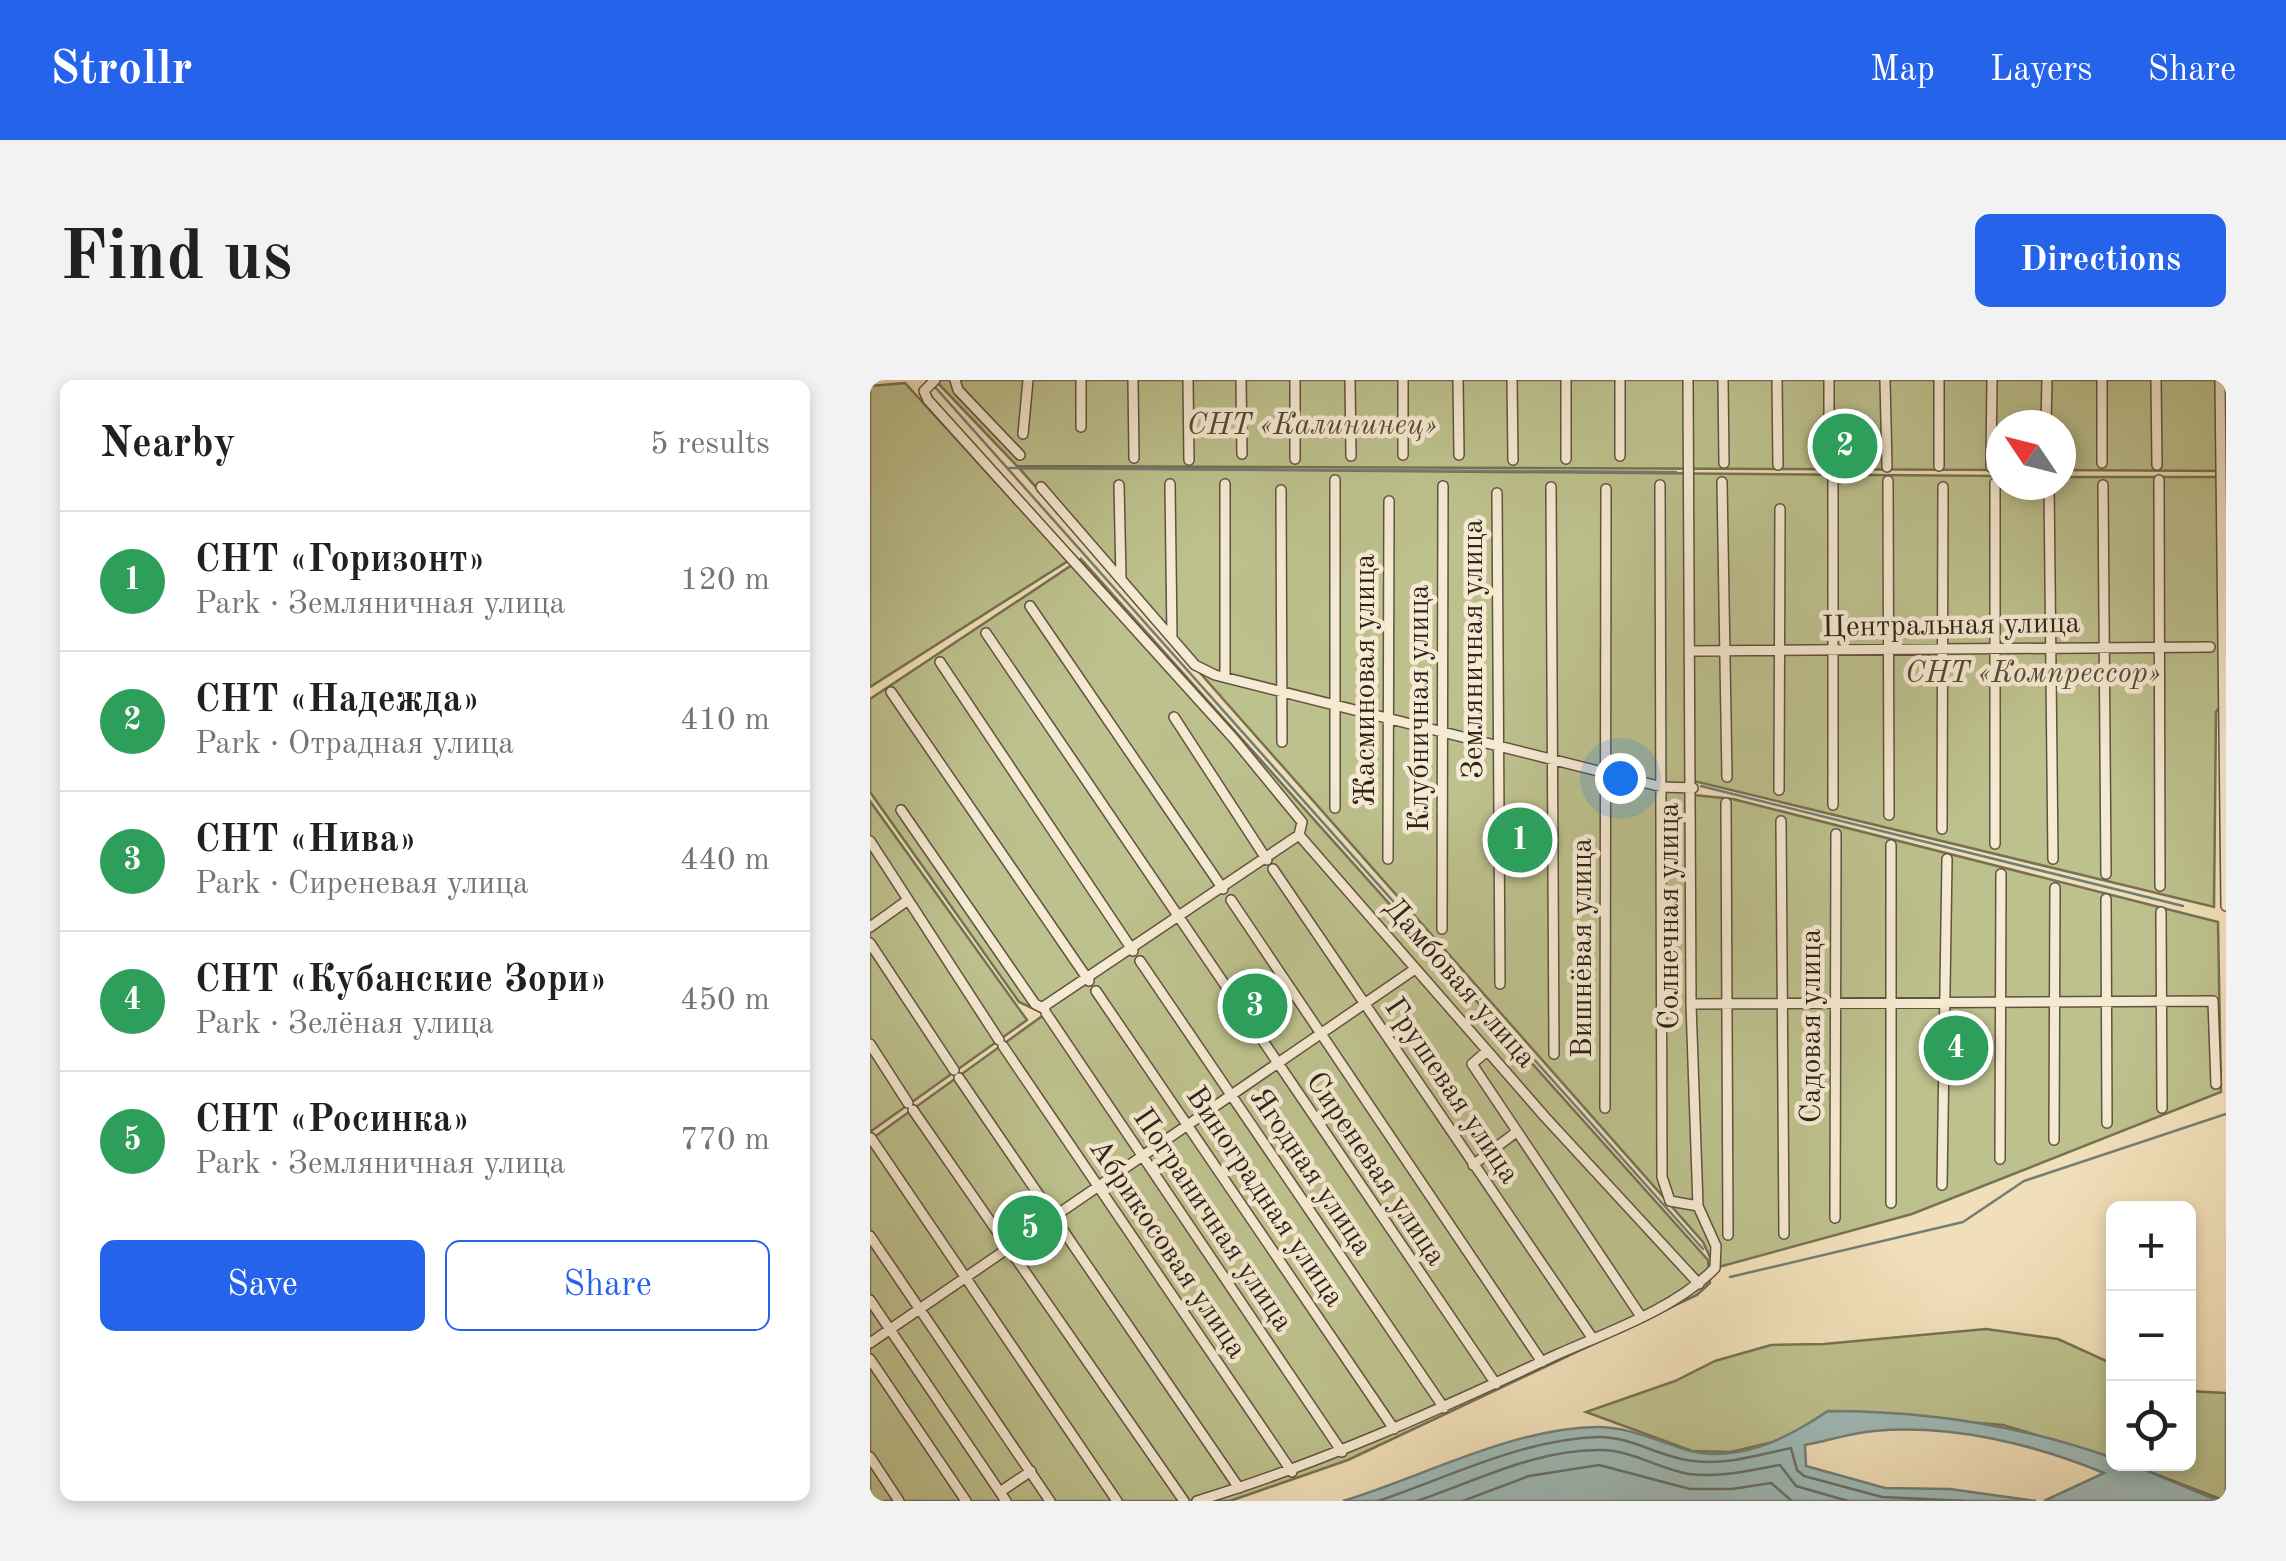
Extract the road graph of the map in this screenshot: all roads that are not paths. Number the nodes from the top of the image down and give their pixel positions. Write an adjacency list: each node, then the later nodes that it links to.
1 (935, 380): 110 (street, Дамбовая улица)
2 (956, 380): 30 (street)
3 (1028, 380): 29 (street)
4 (1080, 380): 28 (street)
5 (1133, 380): 36 (street)
6 (1188, 380): 38 (street)
7 (1242, 380): 31 (street)
8 (1295, 380): 39 (street)
9 (1350, 380): 34 (street)
10 (1402, 380): 33 (street)
11 (1458, 380): 32 (street)
12 (1512, 380): 40 (street)
13 (1566, 380): 37 (street)
14 (1620, 380): 35 (street)
15 (1688, 380): 80 (street, Солнечная улица)
16 (1723, 380): 41 (street)
17 (1777, 380): 44 (street)
18 (1829, 380): 43 (street)
19 (1886, 380): 47 (street)
20 (1938, 380): 45 (street)
21 (1992, 380): 26 (street)
22 (2046, 380): 27 (street)
23 (2102, 380): 42 (street)
24 (2156, 380): 46 (street)
25 (2222, 384): 69 (street)
26 (1992, 410)
27 (2046, 410)
28 (1081, 427)
29 (1023, 434)
30 (1020, 454)
31 (1242, 454)
32 (1460, 454)
33 (1403, 455)
34 (1352, 456)
35 (1620, 456)
36 (1134, 458)
37 (1566, 459)
38 (1189, 460)
39 (1295, 460)
40 (1513, 460)
41 (1724, 463)
42 (2102, 463)
43 (1829, 464)
44 (1778, 465)
45 (1939, 466)
46 (2157, 466)
47 (1887, 467)
48 (1335, 480): 89 (street)
49 (1833, 480): 82 (street)
50 (2160, 480): 75 (street)
51 (1888, 481): 84 (street)
52 (1722, 482): 81 (street)
53 (1170, 484): 73 (street)
54 (1226, 484): 86 (street)
55 (1660, 485): 99 (street)
56 (2103, 485): 74 (street)
57 (1119, 486): 70 (street)
58 (1442, 486): 92 (street, Клубничная улица)
59 (1041, 487): 70 (street)
60 (1551, 487): 96 (street)
61 (1943, 487): 83 (street)
62 (1606, 489): 97 (street, Вишнёвая улица)
63 (1282, 490): 87 (street)
64 (1496, 493): 94 (street, Земляничная улица)
65 (1995, 500): 79 (street)
66 (2049, 500): 76 (street)
67 (1389, 502): 91 (street, Жасминовая улица)
68 (1780, 509): 78 (street)
69 (2224, 578): 95 (street)
70 (1121, 579): 73 (street)
71 (1030, 606): 120 (street)
72 (986, 633): 128 (street)
73 (1172, 638): 86 (street)
74 (2104, 646): 75 (street, Центральная улица); 76 (street, Центральная улица); 119 (street)
75 (2160, 646): 77 (street, Центральная улица); 121 (street)
76 (2050, 647): 79 (street, Центральная улица); 116 (street)
77 (2210, 647)
78 (1780, 650): 81 (street, Центральная улица); 82 (street, Центральная улица); 101 (street)
79 (1997, 650): 83 (street, Центральная улица); 112 (street)
80 (1693, 651): 81 (street, Центральная улица); 100 (street, Солнечная улица)
81 (1725, 651): 98 (street)
82 (1833, 651): 84 (street, Центральная улица); 103 (street)
83 (1944, 651): 84 (street, Центральная улица); 108 (street)
84 (1888, 652): 106 (street)
85 (940, 662): 132 (street)
86 (1225, 677): 87 (street)
87 (1281, 690): 89 (street); 93 (street)
88 (891, 692): 135 (street)
89 (1336, 704): 91 (street); 104 (street)
90 (1174, 717): 117 (street, Грушевая улица)
91 (1391, 719): 92 (street); 114 (street, Жасминовая улица)
92 (1444, 733): 94 (street); 130 (street, Клубничная улица)
93 (1282, 742)
94 (1497, 745): 96 (street); 136 (street, Земляничная улица)
95 (2224, 747): 126 (street)
96 (1554, 759): 97 (street); 153 (street)
97 (1607, 772): 99 (street); 157 (street, Вишнёвая улица)
98 (1727, 777)
99 (1662, 788): 100 (street); 170 (street)
100 (1693, 788): 145 (street, Солнечная улица)
101 (1779, 790)
102 (1726, 802): 148 (street)
103 (1833, 806)
104 (1335, 808)
105 (901, 810): 149 (street, Пограничная улица)
106 (1889, 815)
107 (1781, 821): 146 (street)
108 (1942, 829)
109 (1836, 834): 147 (street, Садовая улица)
110 (1299, 835): 117 (street); 134 (street, Дамбовая улица)
111 (870, 841): 124 (street, Абрикосовая улица)
112 (1995, 844)
113 (1891, 845): 141 (street)
114 (1388, 859)
115 (1947, 859): 142 (street)
116 (2053, 859)
117 (1266, 860): 120 (street); 144 (street, Грушевая улица)
118 (2002, 874): 143 (street)
119 (2106, 874)
120 (1221, 886): 128 (street)
121 (2160, 886)
122 (2054, 888): 138 (street)
123 (2106, 899): 139 (street)
124 (908, 900): 129 (street); 168 (street, Абрикосовая улица)
125 (1231, 900): 150 (street)
126 (2226, 906)
127 (2161, 912): 140 (street)
128 (1174, 915): 132 (street); 154 (street, Сиреневая улица)
129 (870, 927)
130 (1442, 929)
131 (870, 943): 171 (street)
132 (1131, 947): 135 (street)
133 (1140, 961): 156 (street, Ягодная улица)
134 (1415, 969): 144 (street); 152 (street, Дамбовая улица)
135 (1086, 977): 149 (street)
136 (1500, 984)
137 (1096, 991): 160 (street, Виноградная улица)
138 (2053, 1000): 139 (street); 143 (street); 162 (street)
139 (2108, 1000): 140 (street); 159 (street)
140 (2162, 1000): 155 (street); 158 (street)
141 (1891, 1002): 142 (street); 147 (street); 169 (street)
142 (1946, 1002): 143 (street); 167 (street)
143 (1999, 1003): 165 (street)
144 (1364, 1004): 150 (street); 166 (street, Грушевая улица)
145 (1692, 1004): 148 (street); 170 (street, Солнечная улица)
146 (1782, 1004): 147 (street); 148 (street); 173 (street)
147 (1835, 1004): 172 (street, Садовая улица)
148 (1728, 1005): 175 (street)
149 (1042, 1008): 164 (street, Пограничная улица)
150 (1320, 1034): 154 (street); 187 (street)
151 (870, 1044): 176 (street)
152 (1487, 1051): 161 (street); 178 (street, Дамбовая улица)
153 (1554, 1054)
154 (1276, 1064): 156 (street); 188 (street, Сиреневая улица)
155 (2216, 1084)
156 (1231, 1096): 160 (street); 189 (street, Ягодная улица)
157 (1605, 1108)
158 (2162, 1108)
159 (2107, 1123)
160 (1188, 1126): 164 (street); 190 (street, Виноградная улица)
161 (1515, 1133): 166 (street); 182 (street)
162 (2054, 1140)
163 (873, 1141): 177 (street)
164 (1142, 1156): 168 (street); 191 (street, Пограничная улица)
165 (2000, 1158)
166 (1473, 1166): 184 (street, Грушевая улица)
167 (1942, 1185)
168 (1098, 1187): 171 (street); 194 (street, Абрикосовая улица)
169 (1891, 1203)
170 (1698, 1206): 178 (street, Солнечная улица)
171 (1054, 1218): 176 (street); 195 (street)
172 (1835, 1218)
173 (1784, 1234)
174 (870, 1236): 180 (street)
175 (1728, 1236)
176 (1009, 1248): 177 (street); 201 (street)
177 (964, 1278): 180 (street); 200 (street)
178 (1699, 1284): 182 (street)
179 (870, 1300): 181 (street)
180 (919, 1309): 183 (street); 193 (street)
181 (874, 1315): 183 (street)
182 (1640, 1315): 184 (street)
183 (890, 1329): 185 (street); 196 (street)
184 (1592, 1338): 187 (street)
185 (870, 1343)
186 (870, 1360): 198 (street)
187 (1542, 1362): 188 (street)
188 (1496, 1384): 189 (street)
189 (1444, 1408): 190 (street)
190 (1394, 1430): 191 (street)
191 (1342, 1452): 194 (street)
192 (870, 1457): 197 (street)
193 (1030, 1471): 196 (street); 199 (street)
194 (1292, 1472): 195 (street)
195 (1239, 1488): 202 (street)
196 (1003, 1496)
197 (899, 1501)
198 (966, 1501)
199 (1050, 1501)
200 (1117, 1501)
201 (1184, 1501)
202 (1197, 1501)

